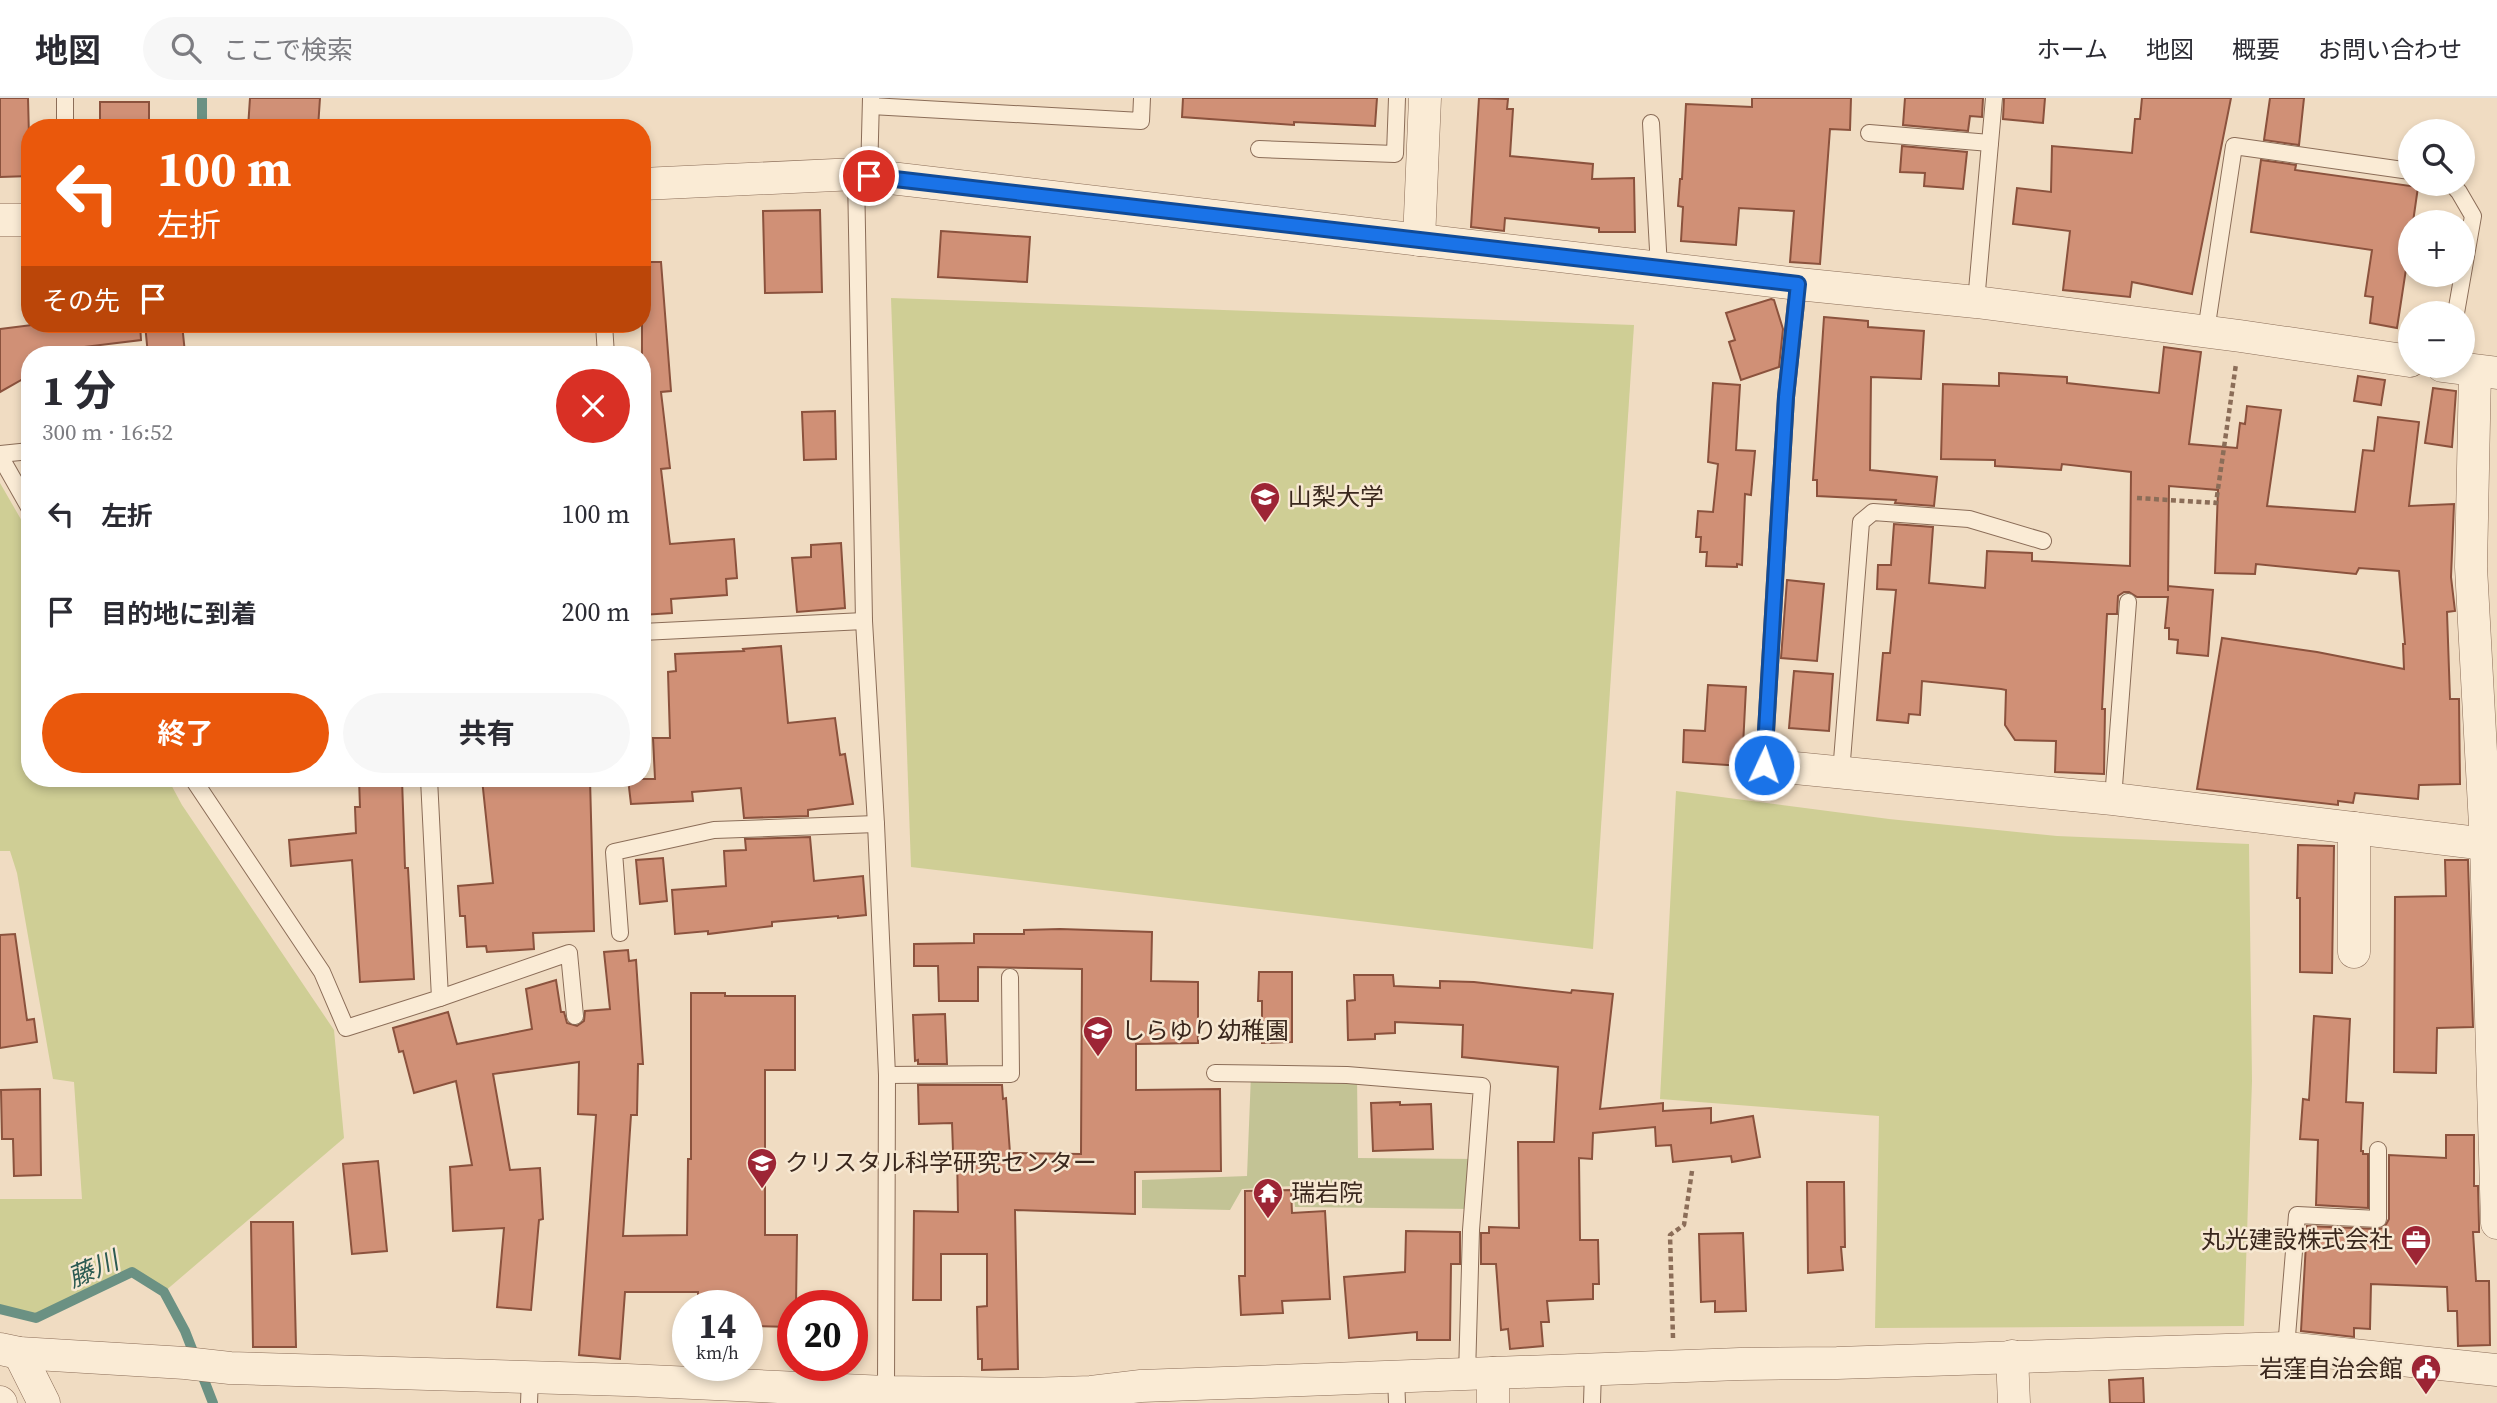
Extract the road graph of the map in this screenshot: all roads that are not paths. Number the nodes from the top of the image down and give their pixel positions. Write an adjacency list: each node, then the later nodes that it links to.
1 (65, 98): 7 (lane)
2 (1142, 98): 6 (lane)
3 (1397, 98): 11 (lane)
4 (1425, 98): 18 (street)
5 (1994, 98): 10 (lane)
6 (871, 102): 13 (lane)
7 (65, 119)
8 (1651, 123): 19 (lane)
9 (1869, 133): 10 (lane)
10 (1990, 143): 22 (lane)
11 (1259, 149)
12 (2398, 169): 23 (lane)
13 (862, 175): 14 (street); 18 (street); 31 (lane)
14 (651, 184)
15 (2461, 196): 21 (lane)
16 (0, 220): 17 (street)
17 (21, 220)
18 (1419, 240): 19 (street)
19 (1659, 268): 20 (street)
20 (1798, 284): 22 (street); 34 (lane)
21 (2458, 301)
22 (1976, 302): 23 (street)
23 (2206, 331): 24 (street)
24 (2398, 359)
25 (2462, 378): 33 (street)
26 (21, 452): 27 (lane)
27 (0, 455): 28 (lane)
28 (21, 493)
29 (2043, 541): 35 (lane)
30 (2128, 602): 38 (lane)
31 (864, 621): 32 (lane); 39 (lane)
32 (651, 632)
33 (2489, 741): 41 (street)
34 (1764, 765): 35 (street)
35 (1841, 773): 38 (street)
36 (197, 787): 46 (lane)
37 (429, 787): 46 (lane)
38 (2113, 799): 40 (street)
39 (876, 824): 42 (lane); 49 (lane)
40 (2354, 828): 41 (street); 43 (street)
41 (2486, 844): 44 (street)
42 (620, 933)
43 (2354, 952)
44 (2493, 969): 51 (street)
45 (1010, 977): 49 (lane)
46 (440, 998): 47 (lane)
47 (575, 1017)
48 (1215, 1073): 58 (lane)
49 (887, 1075): 61 (lane)
50 (2378, 1150): 53 (lane)
51 (2496, 1173): 52 (street)
52 (2497, 1223)
53 (2286, 1348): 55 (street); 57 (street)
54 (9, 1351): 59 (street); 66 (street)
55 (2012, 1356): 56 (street); 68 (street)
56 (1593, 1370): 58 (street); 67 (lane)
57 (2497, 1370)
58 (1484, 1384): 60 (street)
59 (530, 1390): 62 (street)
60 (1396, 1390): 65 (street)
61 (886, 1392): 63 (street); 64 (street)
62 (736, 1394): 63 (street)
63 (812, 1396)
64 (935, 1398): 65 (street)
65 (1092, 1398)
66 (44, 1403)
67 (1592, 1403)
68 (2014, 1403)

